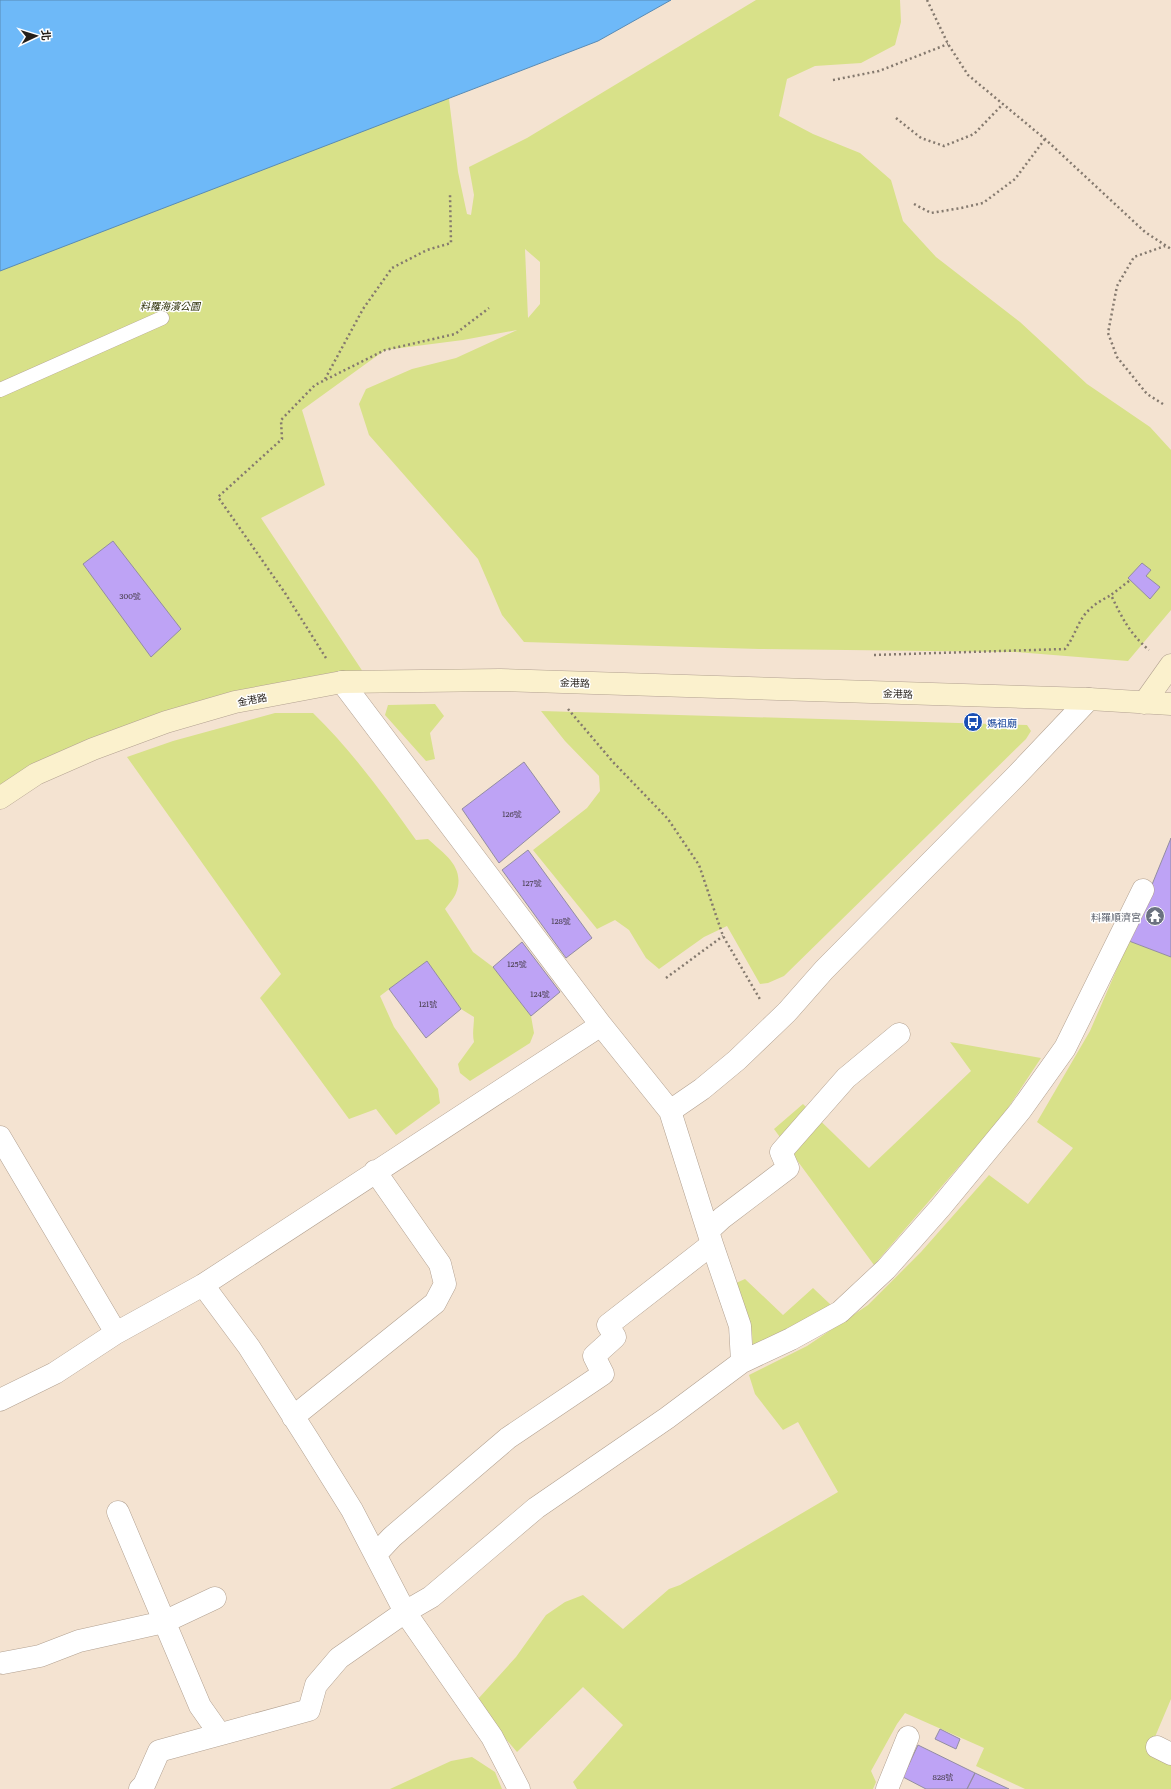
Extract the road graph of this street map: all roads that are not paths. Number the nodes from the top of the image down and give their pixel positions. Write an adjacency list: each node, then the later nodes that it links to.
1 (162, 318): 2 (lane)
2 (0, 390)
3 (1170, 666): 6 (main road)
4 (342, 682): 5 (main road, 金港路); 8 (main road, 金港路); 10 (street)
5 (1089, 699): 6 (main road, 金港路); 12 (street)
6 (1144, 703): 7 (main road, 金港路)
7 (1171, 704)
8 (0, 798)
9 (1143, 890): 18 (street)
10 (601, 1025): 12 (street); 14 (street)
11 (899, 1034): 15 (street)
12 (670, 1111): 15 (street)
13 (0, 1136): 17 (street)
14 (375, 1171): 16 (street); 20 (street)
15 (710, 1238): 18 (street); 22 (street)
16 (203, 1285): 17 (street); 20 (street)
17 (116, 1333): 19 (street)
18 (742, 1362): 24 (street)
19 (0, 1400)
20 (293, 1417): 22 (street)
21 (118, 1512): 25 (street)
22 (376, 1554): 24 (street)
23 (215, 1598): 25 (street)
24 (405, 1612): 27 (street); 30 (street)
25 (164, 1622): 26 (street); 27 (street)
26 (1, 1662)
27 (219, 1733): 29 (street)
28 (908, 1737): 31 (street)
29 (140, 1789)
30 (519, 1789)
31 (887, 1789)

